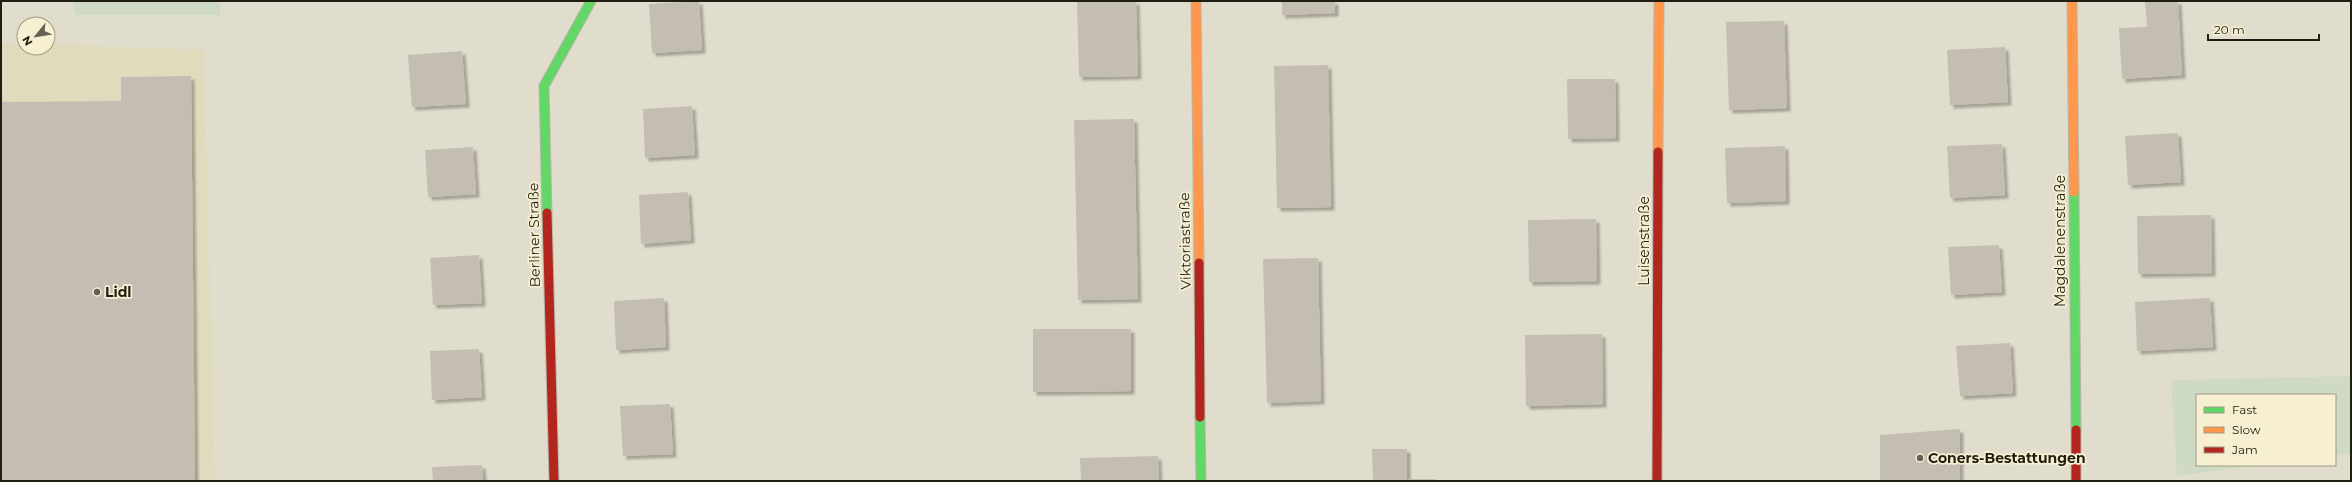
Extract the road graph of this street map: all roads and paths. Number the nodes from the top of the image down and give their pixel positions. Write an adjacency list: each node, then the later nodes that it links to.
1 (591, 1): 5 (street, Berliner Straße)
2 (1196, 1): 6 (street, Viktoriastraße)
3 (1659, 1): 7 (street, Luisenstraße)
4 (2072, 1): 8 (street, Magdalenenstraße)
5 (554, 481)
6 (1201, 481)
7 (1657, 481)
8 (2076, 481)

